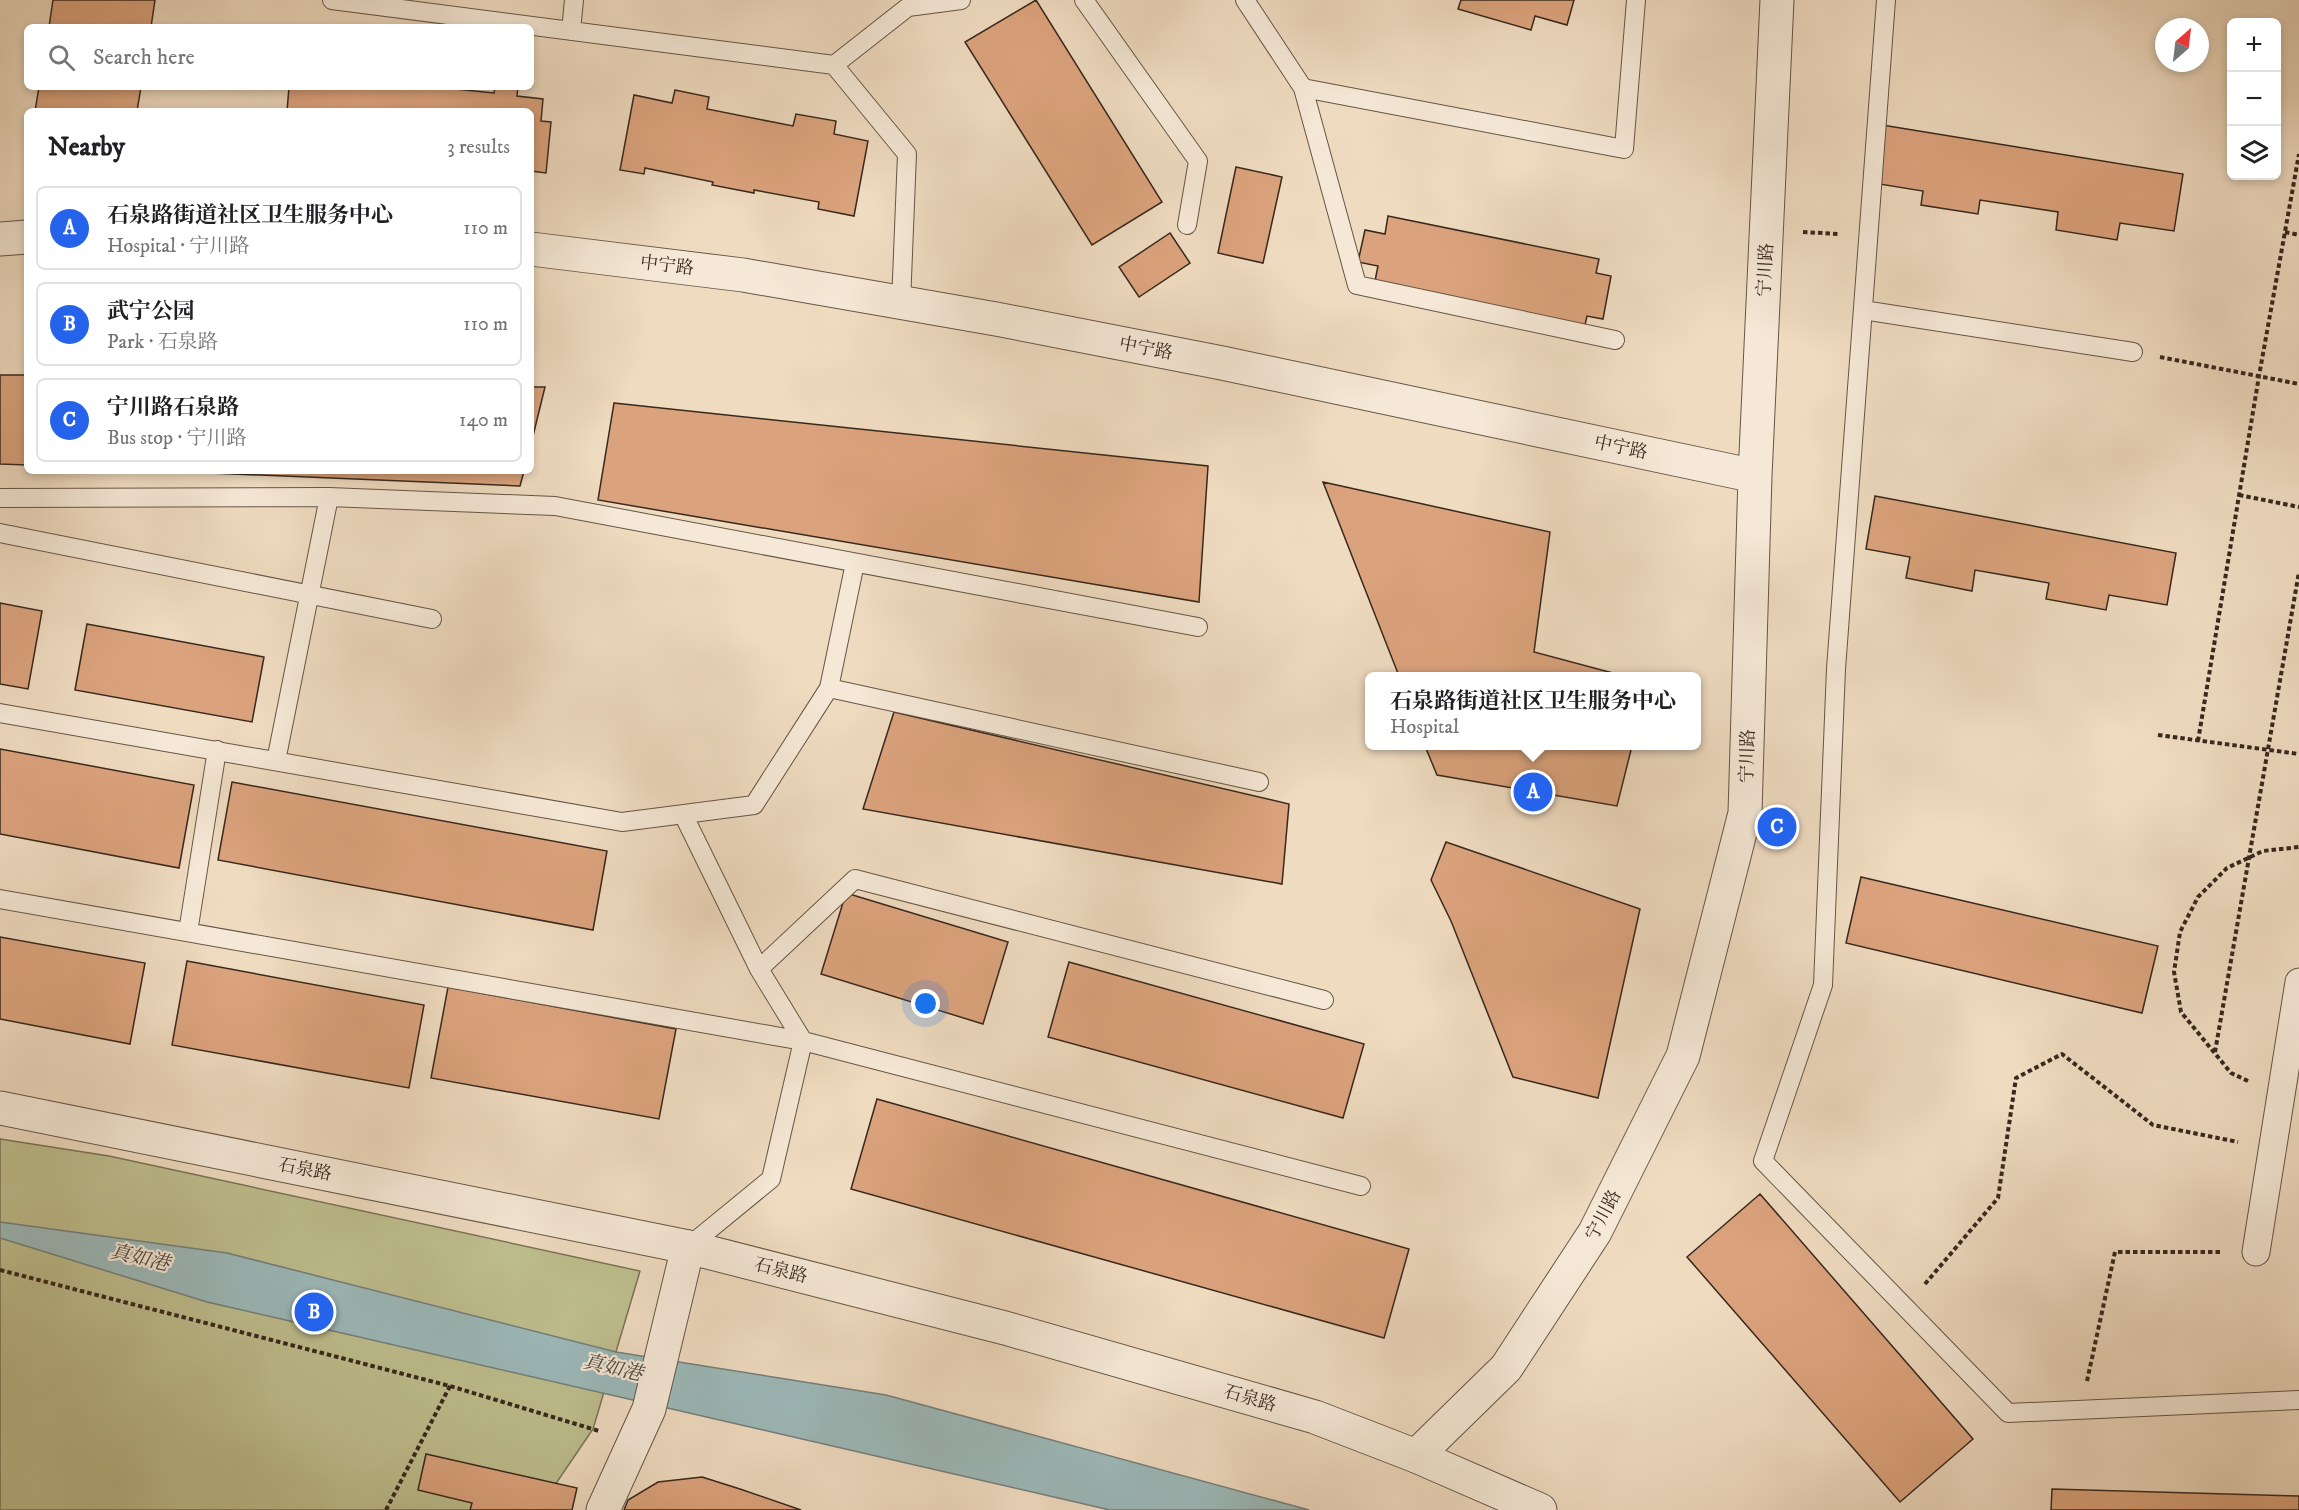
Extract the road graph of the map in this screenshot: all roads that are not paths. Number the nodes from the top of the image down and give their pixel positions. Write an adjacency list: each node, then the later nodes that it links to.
1 (332, 0): 9 (lane)
2 (574, 0): 11 (lane)
3 (961, 0): 12 (lane)
4 (1084, 0): 14 (lane)
5 (1245, 0): 13 (lane)
6 (1636, 0): 13 (lane)
7 (1777, 0): 22 (street, 宁川路)
8 (1886, 0): 19 (lane)
9 (517, 24)
10 (534, 26): 11 (lane)
11 (571, 31): 12 (lane)
12 (834, 65): 18 (lane)
13 (1303, 88): 20 (lane)
14 (1187, 225)
15 (24, 237): 16 (street)
16 (0, 239)
17 (534, 249): 18 (street, 中宁路)
18 (901, 303): 22 (street, 中宁路)
19 (1863, 310): 21 (lane); 46 (lane)
20 (1614, 340)
21 (2133, 352)
22 (1755, 476): 47 (street, 宁川路)
23 (329, 497): 24 (lane); 26 (lane); 27 (lane)
24 (0, 498)
25 (0, 533): 27 (lane)
26 (855, 563): 29 (lane); 30 (lane)
27 (310, 595): 28 (lane); 33 (lane)
28 (432, 619)
29 (1198, 627)
30 (829, 688): 34 (lane); 35 (lane)
31 (0, 712): 32 (lane)
32 (217, 750): 33 (lane); 37 (lane)
33 (276, 761): 35 (lane)
34 (1259, 782)
35 (683, 814): 38 (lane)
36 (0, 899): 37 (lane)
37 (188, 932): 41 (lane)
38 (759, 969): 40 (lane); 41 (lane)
39 (2299, 982): 45 (street)
40 (1324, 1000)
41 (803, 1041): 43 (lane); 44 (lane)
42 (0, 1108): 44 (street, 石泉路)
43 (1361, 1186)
44 (688, 1246): 47 (street, 石泉路); 48 (street)
45 (2256, 1252)
46 (2299, 1400)
47 (1416, 1456): 49 (street, 石泉路)
48 (603, 1510)
49 (1540, 1510)

